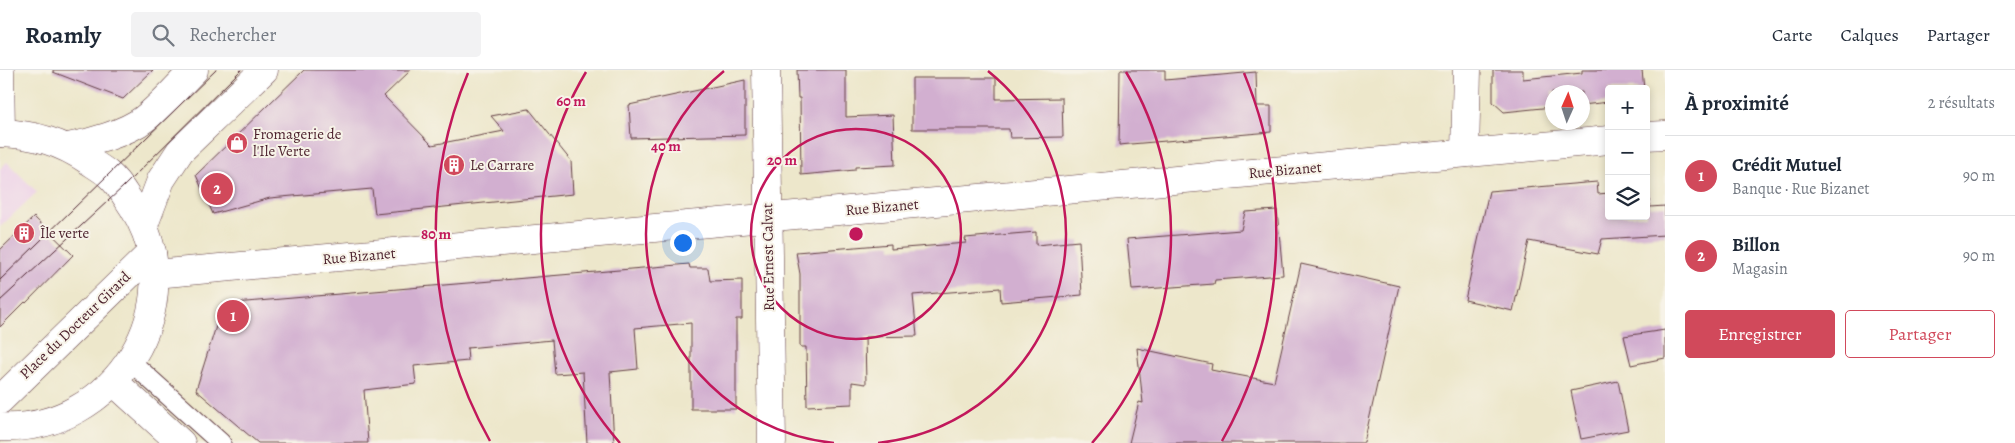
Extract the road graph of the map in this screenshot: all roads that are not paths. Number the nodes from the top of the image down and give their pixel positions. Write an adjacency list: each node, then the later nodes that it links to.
1 (0, 70): 6 (street)
2 (194, 70): 10 (street)
3 (264, 70): 13 (street)
4 (766, 70): 12 (street, Rue Ernest Calvat)
5 (1466, 70): 11 (street)
6 (1, 133): 10 (street, Place du Docteur Girard)
7 (1665, 135): 8 (street)
8 (1650, 136)
9 (1605, 140): 11 (street, Rue Bizanet)
10 (68, 147): 13 (street, Place du Docteur Girard)
11 (1465, 153): 12 (street, Rue Bizanet)
12 (767, 218): 14 (street, Rue Bizanet); 20 (street, Rue Ernest Calvat)
13 (144, 225): 14 (street, Place du Docteur Girard)
14 (153, 263): 15 (street, Place du Docteur Girard); 16 (street, Place du Docteur Girard)
15 (122, 371): 17 (street, Place du Docteur Girard); 18 (street); 19 (lane)
16 (0, 400)
17 (0, 427)
18 (181, 443)
19 (221, 443)
20 (772, 443)

